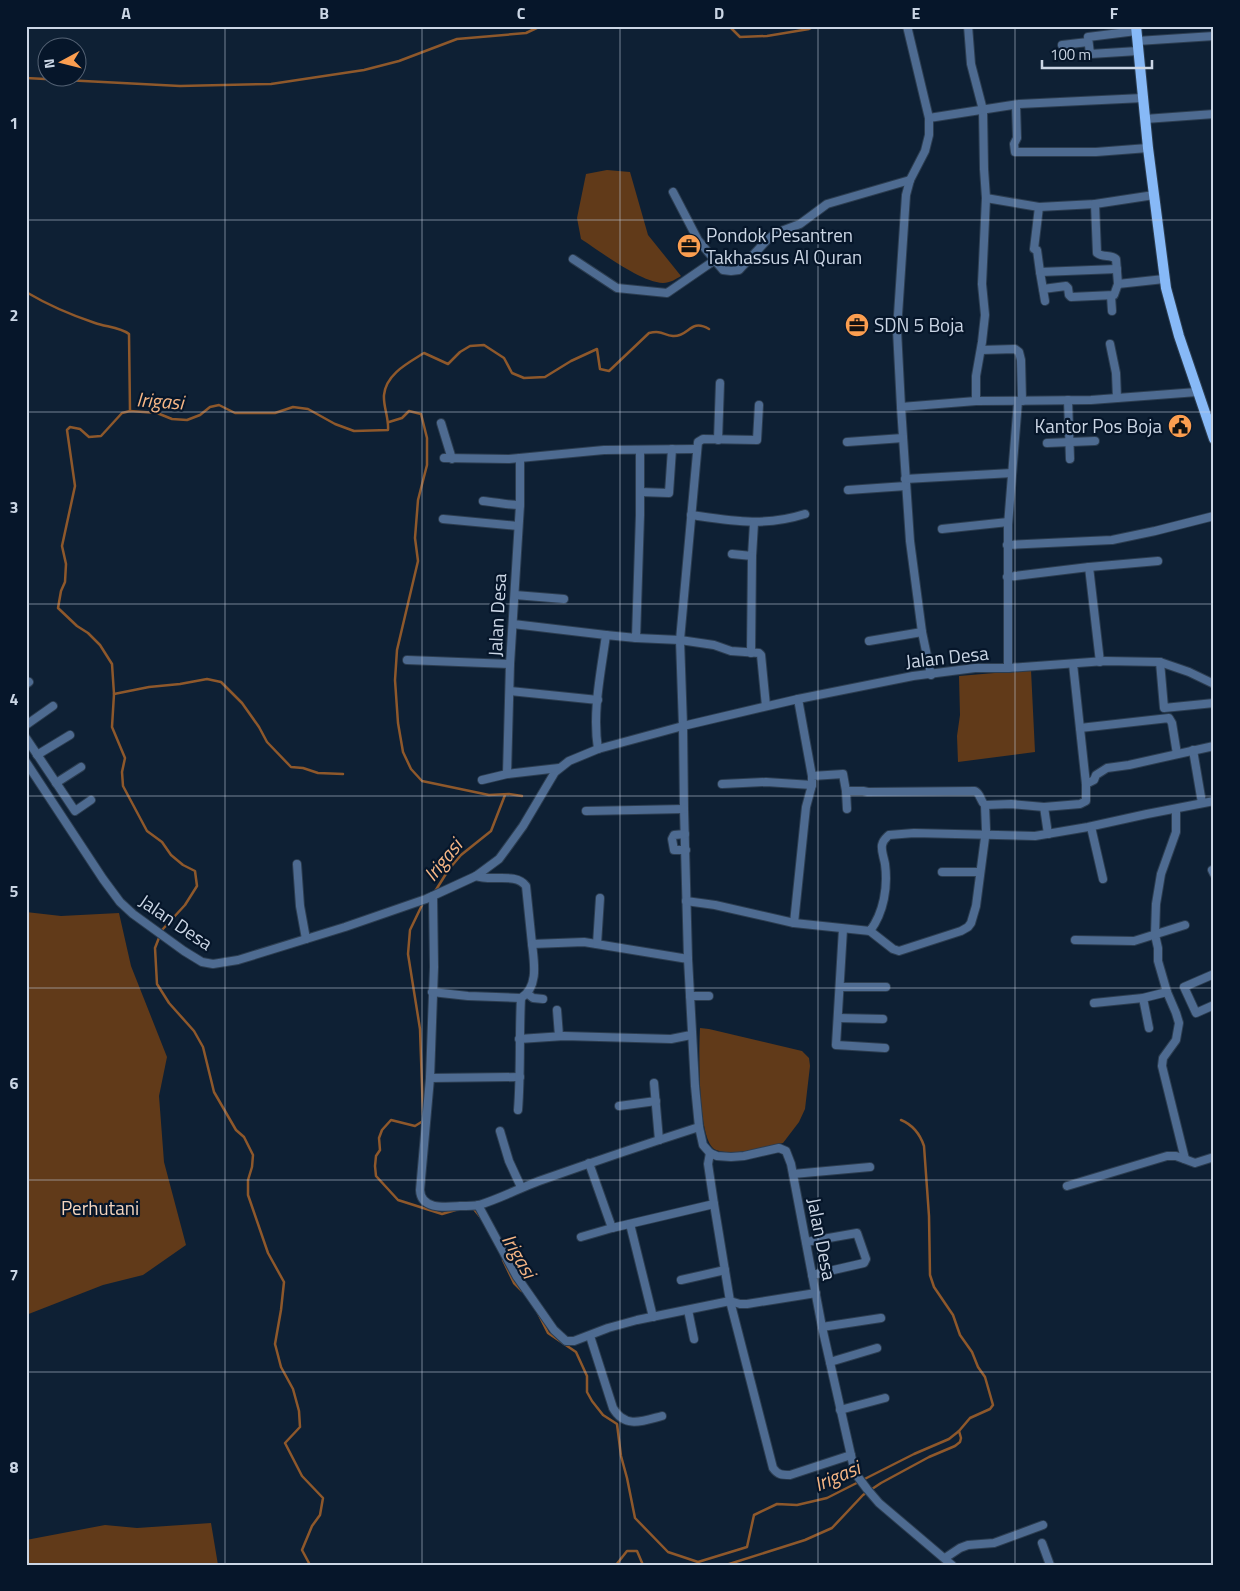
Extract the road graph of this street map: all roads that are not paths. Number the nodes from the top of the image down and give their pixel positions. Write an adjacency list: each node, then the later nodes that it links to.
1 (907, 26): 11 (street)
2 (968, 26): 9 (street)
3 (1214, 36): 4 (street)
4 (1137, 37): 5 (street); 5 (street); 7 (main road)
5 (1088, 42): 6 (street)
6 (1062, 45)
7 (1143, 98): 8 (street); 12 (main road)
8 (1016, 105): 9 (street); 13 (street)
9 (983, 110): 11 (street); 17 (street)
10 (1214, 114): 12 (street)
11 (929, 118): 14 (street)
12 (1145, 119): 13 (main road)
13 (1148, 148): 16 (main road)
14 (910, 180): 21 (street); 39 (street)
15 (672, 192): 21 (street)
16 (1154, 195): 18 (street); 24 (main road)
17 (986, 198): 19 (street); 31 (street)
18 (1095, 204): 19 (street); 22 (street)
19 (1039, 207): 23 (street)
20 (573, 258): 21 (street)
21 (715, 260)
22 (1117, 269): 23 (street); 25 (street)
23 (1040, 272): 26 (street)
24 (1164, 279): 25 (street); 33 (main road)
25 (1118, 284): 27 (street)
26 (1043, 289): 27 (street); 28 (street)
27 (1111, 296): 29 (street)
28 (1045, 301)
29 (1112, 311)
30 (1110, 344): 34 (street)
31 (981, 350): 36 (street); 37 (street)
32 (720, 383): 43 (street)
33 (1197, 392): 34 (street); 42 (main road)
34 (1117, 398): 35 (street)
35 (1068, 400): 37 (street); 46 (street)
36 (976, 401): 37 (street); 39 (street)
37 (1020, 401): 53 (street)
38 (759, 405): 43 (street)
39 (901, 407): 41 (street)
40 (441, 423): 51 (street)
41 (903, 438): 45 (street); 54 (street)
42 (1214, 439)
43 (718, 440): 49 (street)
44 (1095, 441): 46 (street)
45 (848, 442)
46 (1069, 442): 47 (street); 52 (street)
47 (1047, 443)
48 (672, 449): 49 (street); 50 (street); 56 (street)
49 (696, 449): 60 (street)
50 (640, 450): 51 (street); 56 (street)
51 (520, 458): 58 (street, Jalan Desa)
52 (1070, 459)
53 (1012, 473): 54 (street); 63 (street)
54 (905, 483): 55 (street); 76 (street)
55 (848, 490)
56 (640, 492): 78 (street)
57 (482, 501): 58 (street)
58 (520, 505): 65 (street, Jalan Desa)
59 (805, 514): 64 (street)
60 (691, 515): 64 (street); 79 (street)
61 (1214, 516): 67 (street)
62 (443, 519): 65 (street)
63 (1008, 522): 66 (street); 67 (street)
64 (754, 523): 69 (street)
65 (518, 526): 73 (street, Jalan Desa)
66 (942, 528)
67 (1007, 545): 72 (street)
68 (732, 554): 69 (street)
69 (752, 556): 81 (street)
70 (1158, 561): 71 (street)
71 (1089, 567): 72 (street); 83 (street)
72 (1007, 577): 87 (street)
73 (514, 595): 74 (street); 75 (street, Jalan Desa)
74 (564, 599)
75 (513, 624): 77 (street); 85 (street, Jalan Desa)
76 (922, 632): 80 (street); 88 (street)
77 (606, 635): 78 (street); 92 (street)
78 (636, 638): 79 (street)
79 (680, 640): 81 (street); 97 (street)
80 (869, 642)
81 (751, 653): 95 (street)
82 (407, 660): 85 (street)
83 (1100, 662): 84 (street, Jalan Desa); 86 (street, Jalan Desa)
84 (1160, 662): 89 (street, Jalan Desa); 93 (street)
85 (510, 664): 90 (street, Jalan Desa)
86 (1073, 664): 87 (street, Jalan Desa); 98 (street)
87 (1008, 668): 88 (street, Jalan Desa)
88 (931, 675): 91 (street, Jalan Desa)
89 (1214, 684)
90 (510, 692): 92 (street); 109 (street, Jalan Desa)
91 (798, 698): 95 (street, Jalan Desa); 110 (street)
92 (598, 700): 102 (street)
93 (1214, 703)
94 (53, 706): 96 (street)
95 (766, 706): 97 (street, Jalan Desa)
96 (26, 725)
97 (683, 726): 102 (street, Jalan Desa); 122 (street)
98 (1080, 728): 104 (street); 114 (street)
99 (70, 735): 105 (street)
100 (26, 738): 105 (street)
101 (1214, 746): 103 (street)
102 (598, 749): 108 (street, Jalan Desa)
103 (1193, 750): 104 (street); 120 (street)
104 (1177, 754): 114 (street)
105 (38, 755): 112 (street)
106 (26, 762): 127 (street, Jalan Desa)
107 (81, 767): 112 (street)
108 (559, 768): 109 (street, Jalan Desa); 136 (street, Jalan Desa)
109 (507, 774): 111 (street, Jalan Desa)
110 (812, 776): 115 (street); 116 (street)
111 (482, 780)
112 (56, 783): 125 (street)
113 (722, 784): 115 (street)
114 (1086, 784): 121 (street)
115 (812, 785): 141 (street)
116 (846, 791): 119 (street); 124 (street)
117 (91, 800): 125 (street)
118 (1214, 801): 120 (street)
119 (985, 804): 121 (street); 131 (street)
120 (1202, 804): 123 (street)
121 (1044, 807): 130 (street)
122 (684, 809): 126 (street); 129 (street)
123 (1176, 809): 128 (street); 145 (street)
124 (847, 810)
125 (75, 811): 127 (street)
126 (586, 811)
127 (66, 823): 146 (street, Jalan Desa)
128 (1091, 827): 130 (street); 137 (street)
129 (685, 834): 132 (street); 132 (street)
130 (1048, 834): 131 (street)
131 (985, 836): 135 (street); 144 (street)
132 (686, 850): 140 (street)
133 (297, 864): 146 (street)
134 (942, 872): 135 (street)
135 (980, 872): 144 (street)
136 (476, 876): 138 (street, Jalan Desa); 148 (street)
137 (1103, 879)
138 (430, 897): 146 (street, Jalan Desa); 154 (street)
139 (600, 898): 149 (street)
140 (686, 901): 141 (street); 150 (street)
141 (794, 923): 143 (street)
142 (1185, 925): 145 (street)
143 (844, 929): 144 (street); 152 (street)
144 (870, 931)
145 (1155, 935): 147 (street); 155 (street)
146 (306, 939)
147 (1076, 940)
148 (532, 944): 149 (street); 156 (street)
149 (597, 944): 150 (street)
150 (688, 959): 157 (street)
151 (1214, 974): 162 (street)
152 (841, 987): 153 (street); 164 (street)
153 (886, 987)
154 (432, 992): 156 (street); 172 (street)
155 (1166, 992): 159 (street); 182 (street)
156 (524, 996): 160 (street); 169 (street)
157 (690, 996): 158 (street); 167 (street)
158 (709, 996)
159 (1143, 998): 161 (street); 166 (street)
160 (543, 999)
161 (1094, 1003)
162 (1214, 1004)
163 (557, 1010): 168 (street)
164 (838, 1018): 165 (street); 170 (street)
165 (883, 1019)
166 (1149, 1028)
167 (692, 1035): 168 (street); 177 (street)
168 (559, 1036): 169 (street)
169 (519, 1039): 171 (street)
170 (885, 1048)
171 (520, 1077): 172 (street); 176 (street)
172 (430, 1078): 189 (street)
173 (654, 1083): 174 (street)
174 (656, 1101): 175 (street); 179 (street)
175 (619, 1106)
176 (518, 1110)
177 (699, 1127): 179 (street); 180 (street)
178 (500, 1131): 187 (street)
179 (659, 1140): 183 (street)
180 (710, 1153): 185 (street, Jalan Desa); 188 (street)
181 (1214, 1157): 182 (street)
182 (1185, 1159): 186 (street)
183 (589, 1163): 187 (street); 191 (street)
184 (870, 1167): 185 (street)
185 (793, 1174): 193 (street, Jalan Desa)
186 (1067, 1186)
187 (521, 1188): 189 (street)
188 (714, 1204): 190 (street); 194 (street)
189 (478, 1205): 203 (street)
190 (630, 1224): 191 (street); 200 (street)
191 (612, 1228): 192 (street)
192 (581, 1236)
193 (806, 1242): 195 (street, Jalan Desa); 195 (street)
194 (725, 1270): 196 (street); 198 (street)
195 (812, 1275): 197 (street, Jalan Desa)
196 (680, 1280)
197 (816, 1293): 198 (street); 202 (street, Jalan Desa)
198 (730, 1301): 199 (street); 210 (street)
199 (688, 1310): 200 (street); 204 (street)
200 (653, 1317): 203 (street)
201 (881, 1318): 202 (street)
202 (822, 1327): 206 (street, Jalan Desa)
203 (590, 1336): 209 (street)
204 (694, 1339)
205 (877, 1348): 206 (street)
206 (830, 1362): 208 (street, Jalan Desa)
207 (885, 1398): 208 (street)
208 (840, 1410): 210 (street, Jalan Desa)
209 (662, 1416)
210 (851, 1455): 213 (street, Jalan Desa)
211 (1043, 1525): 213 (street)
212 (1042, 1543): 215 (street)
213 (944, 1558): 214 (street, Jalan Desa)
214 (952, 1565)
215 (1050, 1565)

